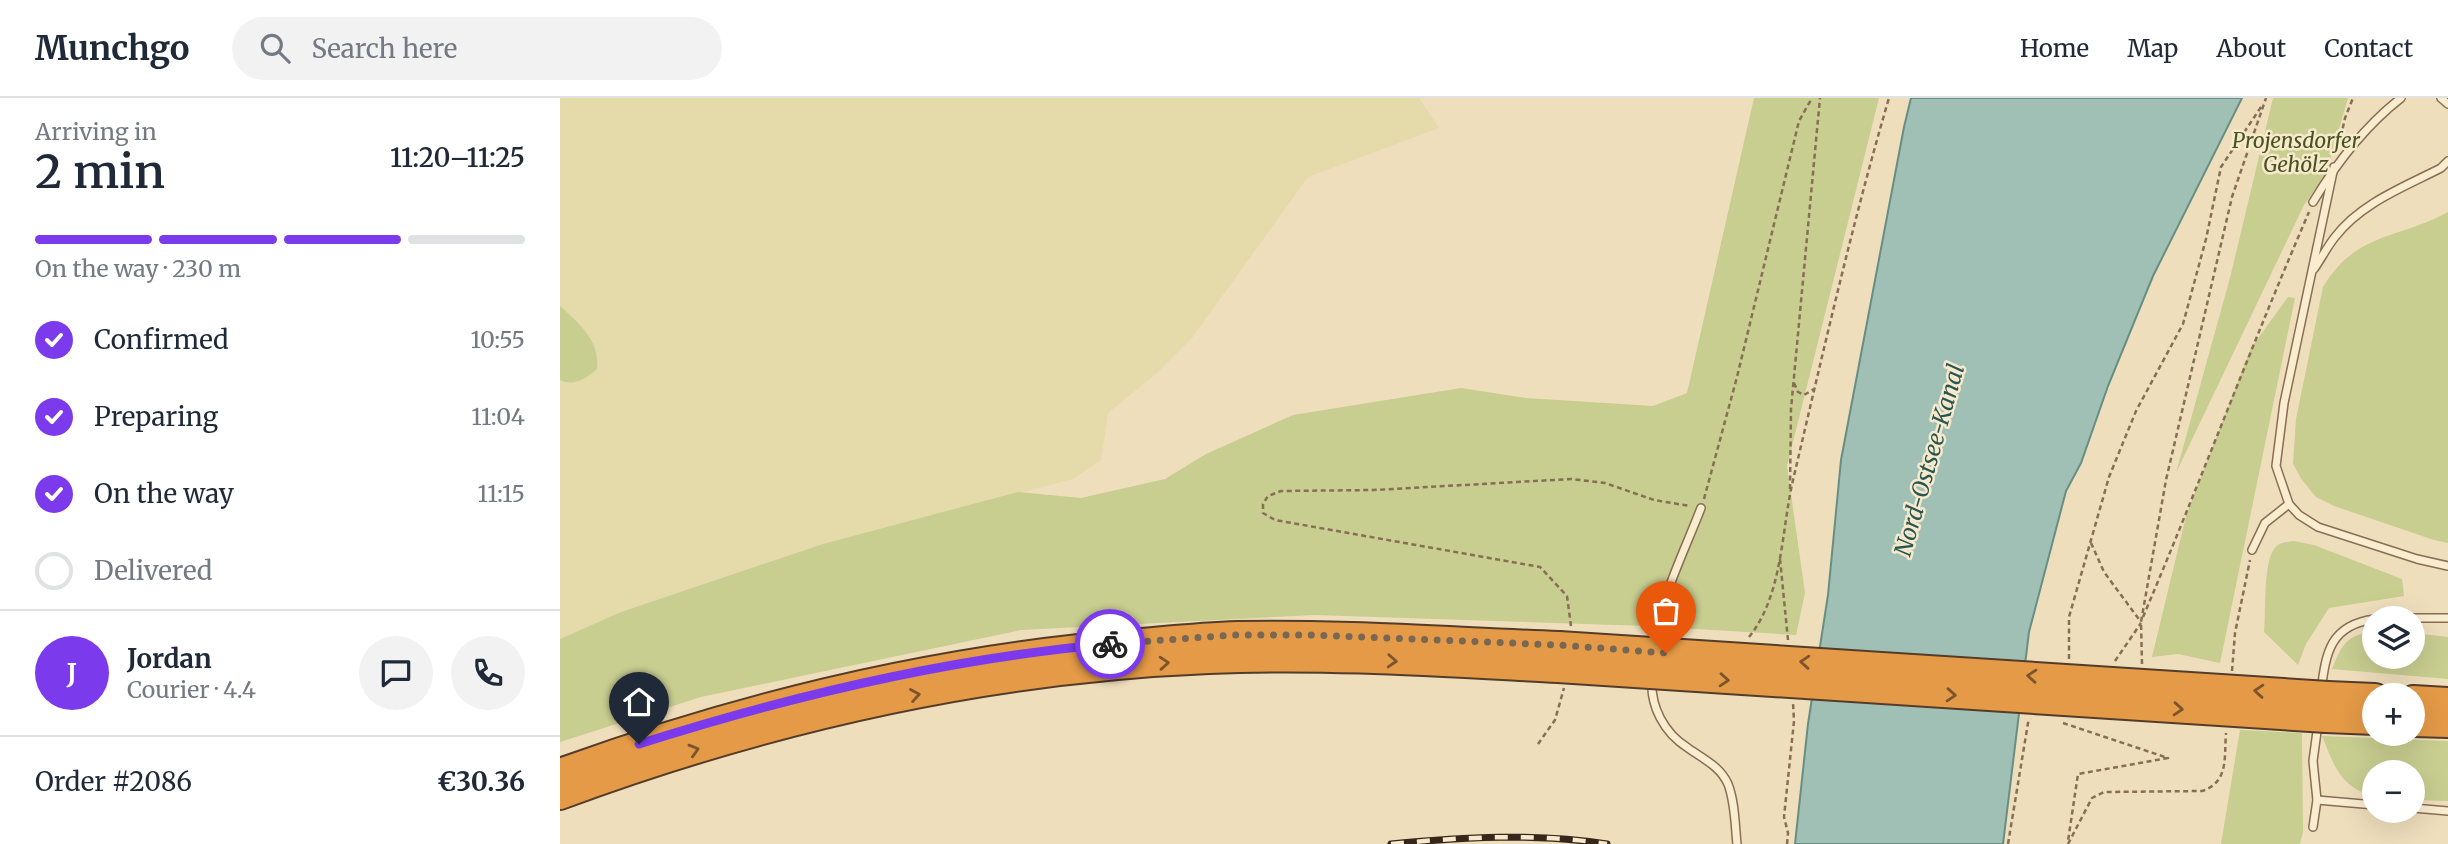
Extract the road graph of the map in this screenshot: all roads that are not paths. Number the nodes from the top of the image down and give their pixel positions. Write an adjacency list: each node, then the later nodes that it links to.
1 (2401, 98): 5 (lane)
2 (2441, 98): 3 (lane)
3 (2448, 104)
4 (2448, 161): 7 (lane)
5 (2334, 167): 6 (lane); 7 (lane)
6 (2313, 202)
7 (2312, 273): 8 (lane)
8 (2289, 504): 10 (lane); 11 (lane)
9 (1701, 508): 16 (lane)
10 (2252, 550)
11 (2448, 566)
12 (2425, 618): 13 (lane)
13 (2448, 618)
14 (2362, 622): 27 (lane)
15 (1563, 657): 21 (highway, bridge); 25 (highway); 26 (highway, one-way to 15)
16 (1653, 658)
17 (1652, 670): 32 (lane)
18 (2362, 700): 21 (highway)
19 (2425, 700): 20 (highway)
20 (2448, 701)
21 (2327, 707): 22 (highway)
22 (2362, 717)
23 (2425, 723): 24 (highway)
24 (2448, 724)
25 (560, 772)
26 (560, 796)
27 (2317, 800): 28 (lane); 31 (lane)
28 (2362, 804)
29 (2425, 809): 30 (lane)
30 (2448, 811)
31 (2313, 827)
32 (1737, 844)

